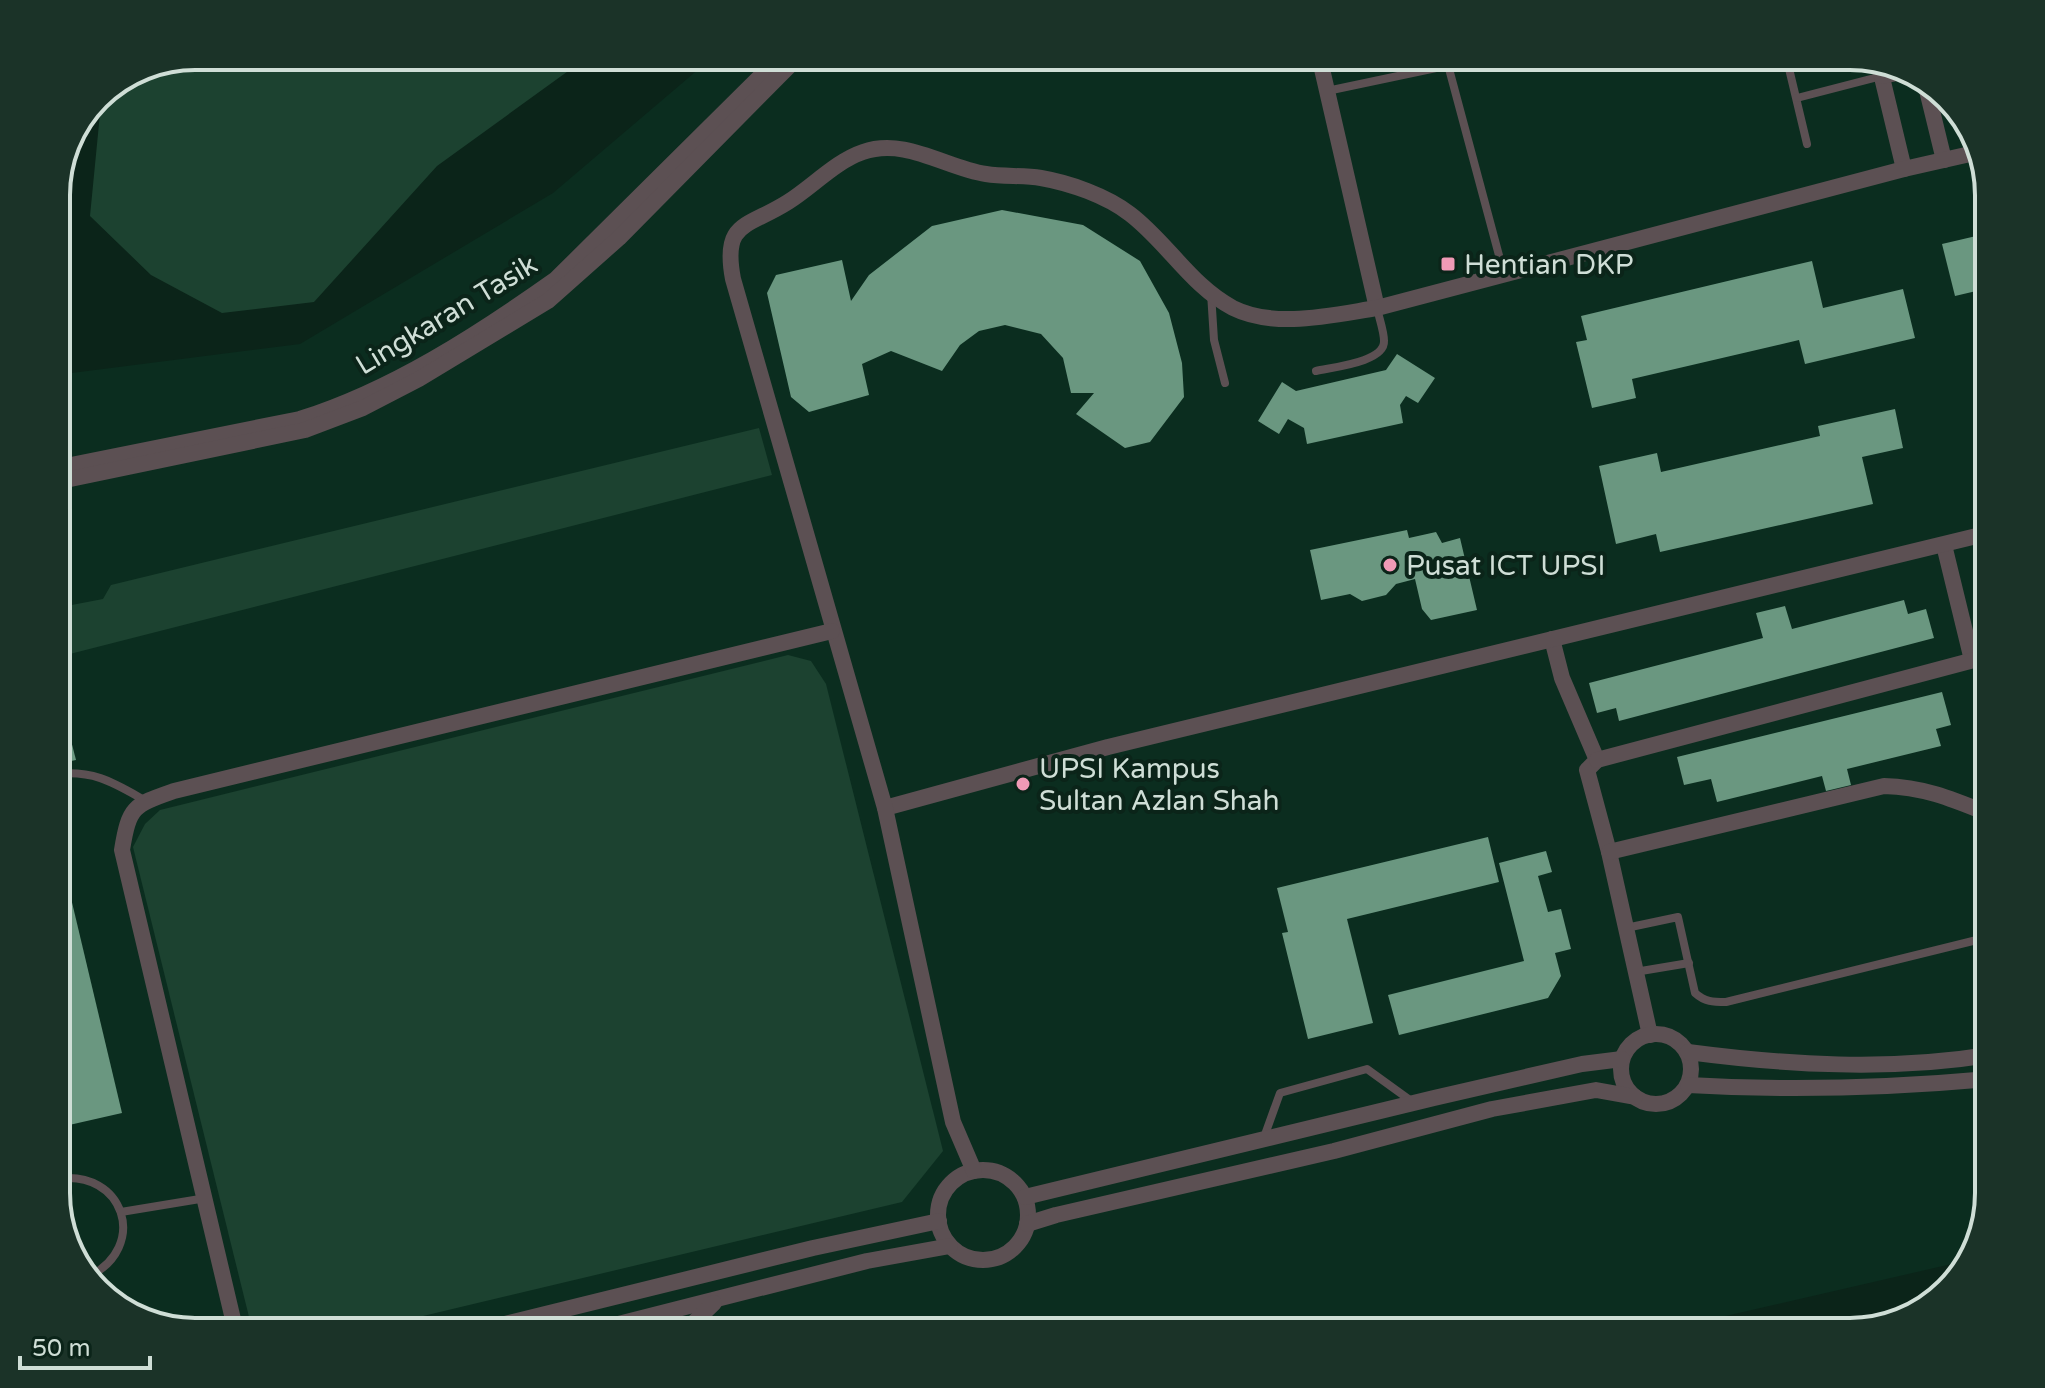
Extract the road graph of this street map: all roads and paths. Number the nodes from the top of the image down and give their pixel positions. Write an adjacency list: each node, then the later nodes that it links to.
1 (767, 70): 21 (street, Lingkaran Tasik)
2 (785, 70): 22 (street)
3 (1322, 70): 9 (street)
4 (1425, 70): 9 (lane)
5 (1449, 70): 16 (lane)
6 (1790, 70): 10 (lane)
7 (1872, 73): 10 (lane)
8 (1881, 75): 15 (street)
9 (1327, 91): 18 (street)
10 (1797, 98): 12 (lane)
11 (1929, 98): 14 (street)
12 (1807, 144)
13 (1968, 155): 14 (street)
14 (1944, 160): 15 (street)
15 (1904, 169): 16 (street)
16 (1504, 274): 18 (street)
17 (1211, 292): 18 (street); 20 (lane); 25 (street)
18 (1377, 308): 19 (lane)
19 (1316, 371)
20 (1225, 383)
21 (70, 465)
22 (70, 479)
23 (1975, 537): 24 (street)
24 (1944, 545): 26 (street); 28 (street)
25 (832, 631): 31 (street); 32 (street)
26 (1552, 639): 29 (street); 32 (street)
27 (1975, 659): 28 (street)
28 (1972, 660): 29 (street)
29 (1597, 760): 34 (street)
30 (70, 774): 31 (lane)
31 (146, 801): 51 (street)
32 (885, 808): 48 (street)
33 (1975, 809): 34 (street)
34 (1609, 852): 35 (street)
35 (1626, 928): 37 (lane); 38 (street)
36 (1975, 940): 37 (lane)
37 (1689, 963): 38 (lane)
38 (1635, 972): 39 (street)
39 (1650, 1035): 40 (street); 42 (street)
40 (1688, 1052): 41 (street); 44 (street)
41 (1975, 1056)
42 (1622, 1059): 45 (street); 46 (street)
43 (1975, 1080): 44 (street)
44 (1688, 1085): 45 (street)
45 (1635, 1097): 54 (street)
46 (1414, 1103): 47 (street); 47 (lane)
47 (1263, 1141): 50 (street)
48 (974, 1171): 50 (street); 53 (street)
49 (70, 1177): 52 (lane)
50 (1025, 1197): 54 (street)
51 (206, 1198): 52 (lane); 58 (street)
52 (121, 1212): 56 (lane)
53 (939, 1221): 55 (street); 59 (street)
54 (1027, 1224): 55 (street)
55 (950, 1246): 57 (street)
56 (99, 1272)
57 (719, 1299): 60 (street); 61 (street)
58 (233, 1318)
59 (530, 1318)
60 (643, 1318)
61 (699, 1318)

